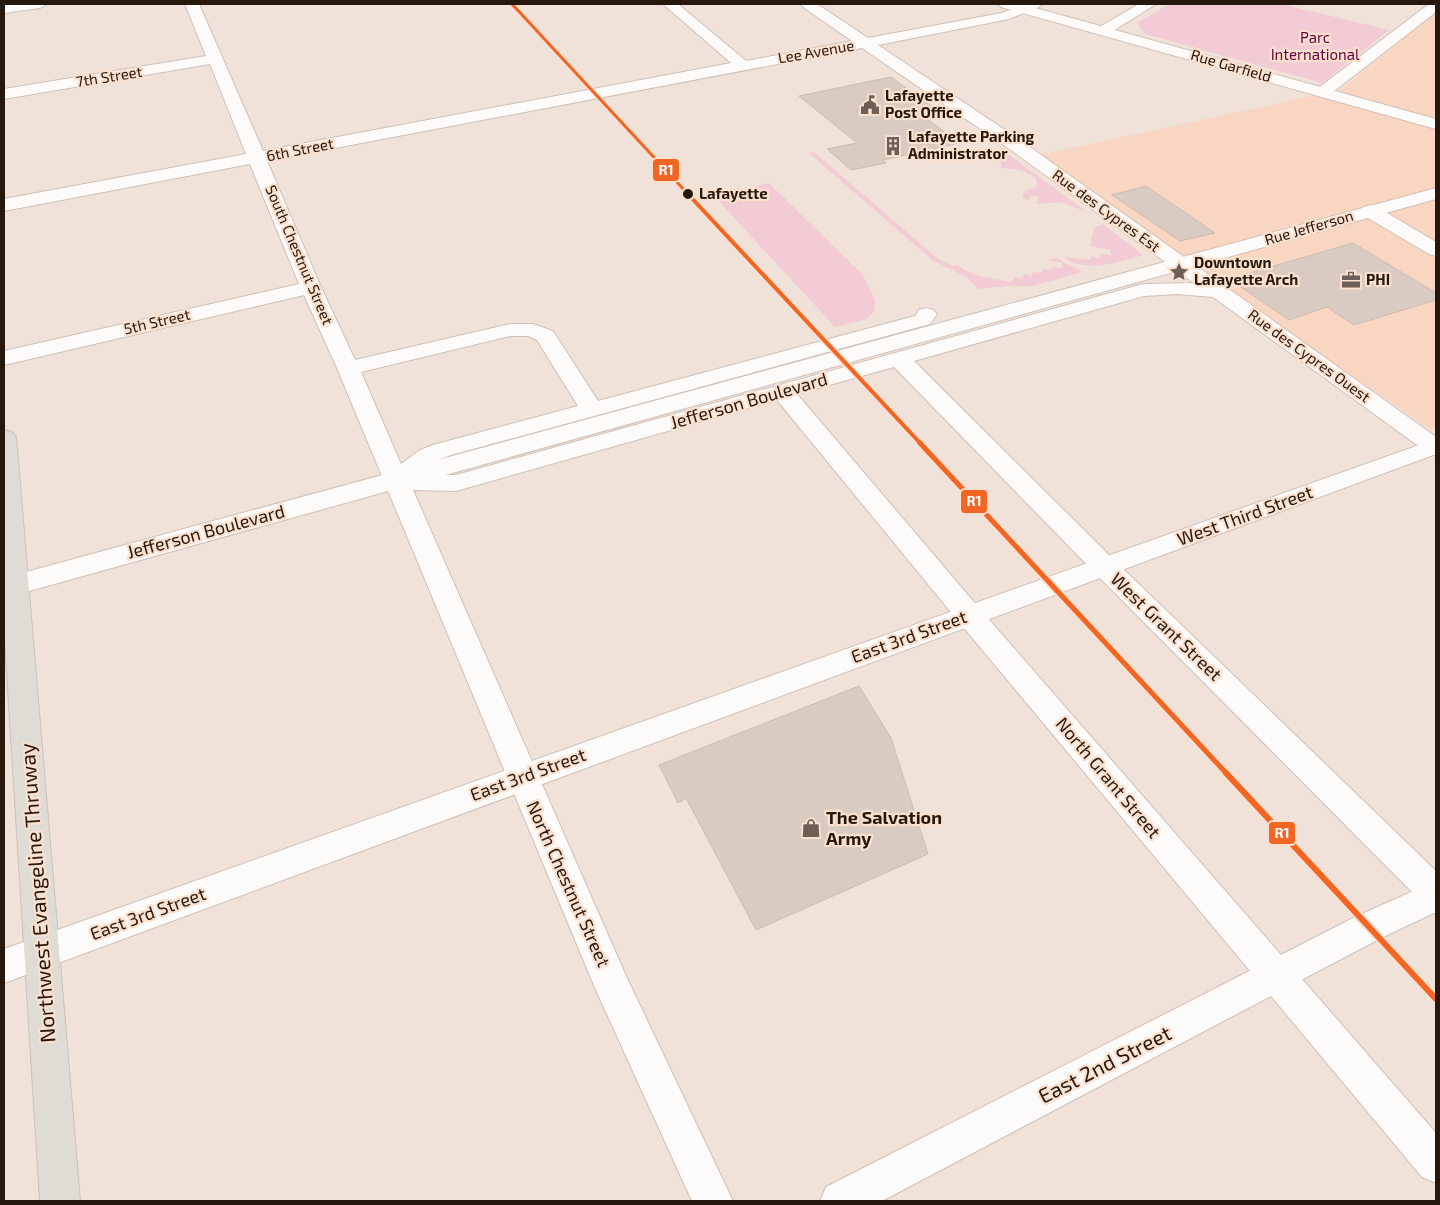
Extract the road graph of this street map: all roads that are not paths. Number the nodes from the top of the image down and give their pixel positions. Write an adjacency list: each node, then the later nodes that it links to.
1 (40, 4): 9 (street)
2 (192, 4): 12 (street, South Chestnut Street)
3 (670, 4): 13 (street)
4 (808, 4): 11 (street, Rue des Cypres Est)
5 (1006, 4): 8 (street, Rue Garfield)
6 (1149, 4): 10 (street)
7 (1436, 5): 14 (street)
8 (1030, 6): 10 (street, Rue Garfield); 11 (street, Lee Avenue)
9 (4, 9)
10 (1102, 31): 14 (street, Rue Garfield)
11 (864, 43): 13 (street, Lee Avenue); 23 (street, Rue des Cypres Est)
12 (215, 60): 15 (street, 7th Street); 18 (street, South Chestnut Street)
13 (743, 66): 16 (street, Lee Avenue)
14 (1323, 92): 17 (street, Rue Garfield)
15 (4, 94)
16 (595, 94): 18 (street, 6th Street)
17 (1436, 124)
18 (258, 158): 20 (street, 6th Street); 24 (street, South Chestnut Street)
19 (1436, 193): 21 (street, Rue Jefferson)
20 (4, 205)
21 (1370, 211): 22 (street); 23 (street, Rue Jefferson)
22 (1436, 250)
23 (1182, 264): 25 (street, Rue des Cypres Ouest); 34 (street, Jefferson Boulevard)
24 (311, 287): 27 (street, 5th Street); 29 (street, South Chestnut Street)
25 (1218, 291): 28 (street, Jefferson Boulevard); 33 (street, Rue des Cypres Ouest)
26 (926, 314): 31 (street, Jefferson Boulevard)
27 (4, 358)
28 (898, 358): 30 (street, Jefferson Boulevard); 35 (street, West Grant Street)
29 (348, 368): 31 (street); 34 (street, South Chestnut Street)
30 (782, 391): 34 (street, Jefferson Boulevard); 38 (street, North Grant Street)
31 (592, 409): 34 (street, Jefferson Boulevard)
32 (4, 437): 36 (highway, Northwest Evangeline Thruway)
33 (1435, 447): 35 (street, West Third Street)
34 (396, 480): 36 (street, Jefferson Boulevard); 39 (street, North Chestnut Street)
35 (1105, 567): 37 (street, West Third Street); 40 (street, West Grant Street)
36 (15, 585): 41 (highway, Northwest Evangeline Thruway)
37 (1053, 585): 38 (street, East 3rd Street)
38 (969, 615): 39 (street, East 3rd Street); 43 (street, North Grant Street)
39 (522, 777): 41 (street, East 3rd Street); 46 (street, North Chestnut Street)
40 (1436, 894): 43 (street, East 2nd Street)
41 (42, 952): 42 (street, East 3rd Street); 45 (highway, Northwest Evangeline Thruway)
42 (4, 966)
43 (1278, 976): 44 (street, North Grant Street); 47 (street, East 2nd Street)
44 (1436, 1162)
45 (60, 1201)
46 (713, 1201)
47 (840, 1201)

